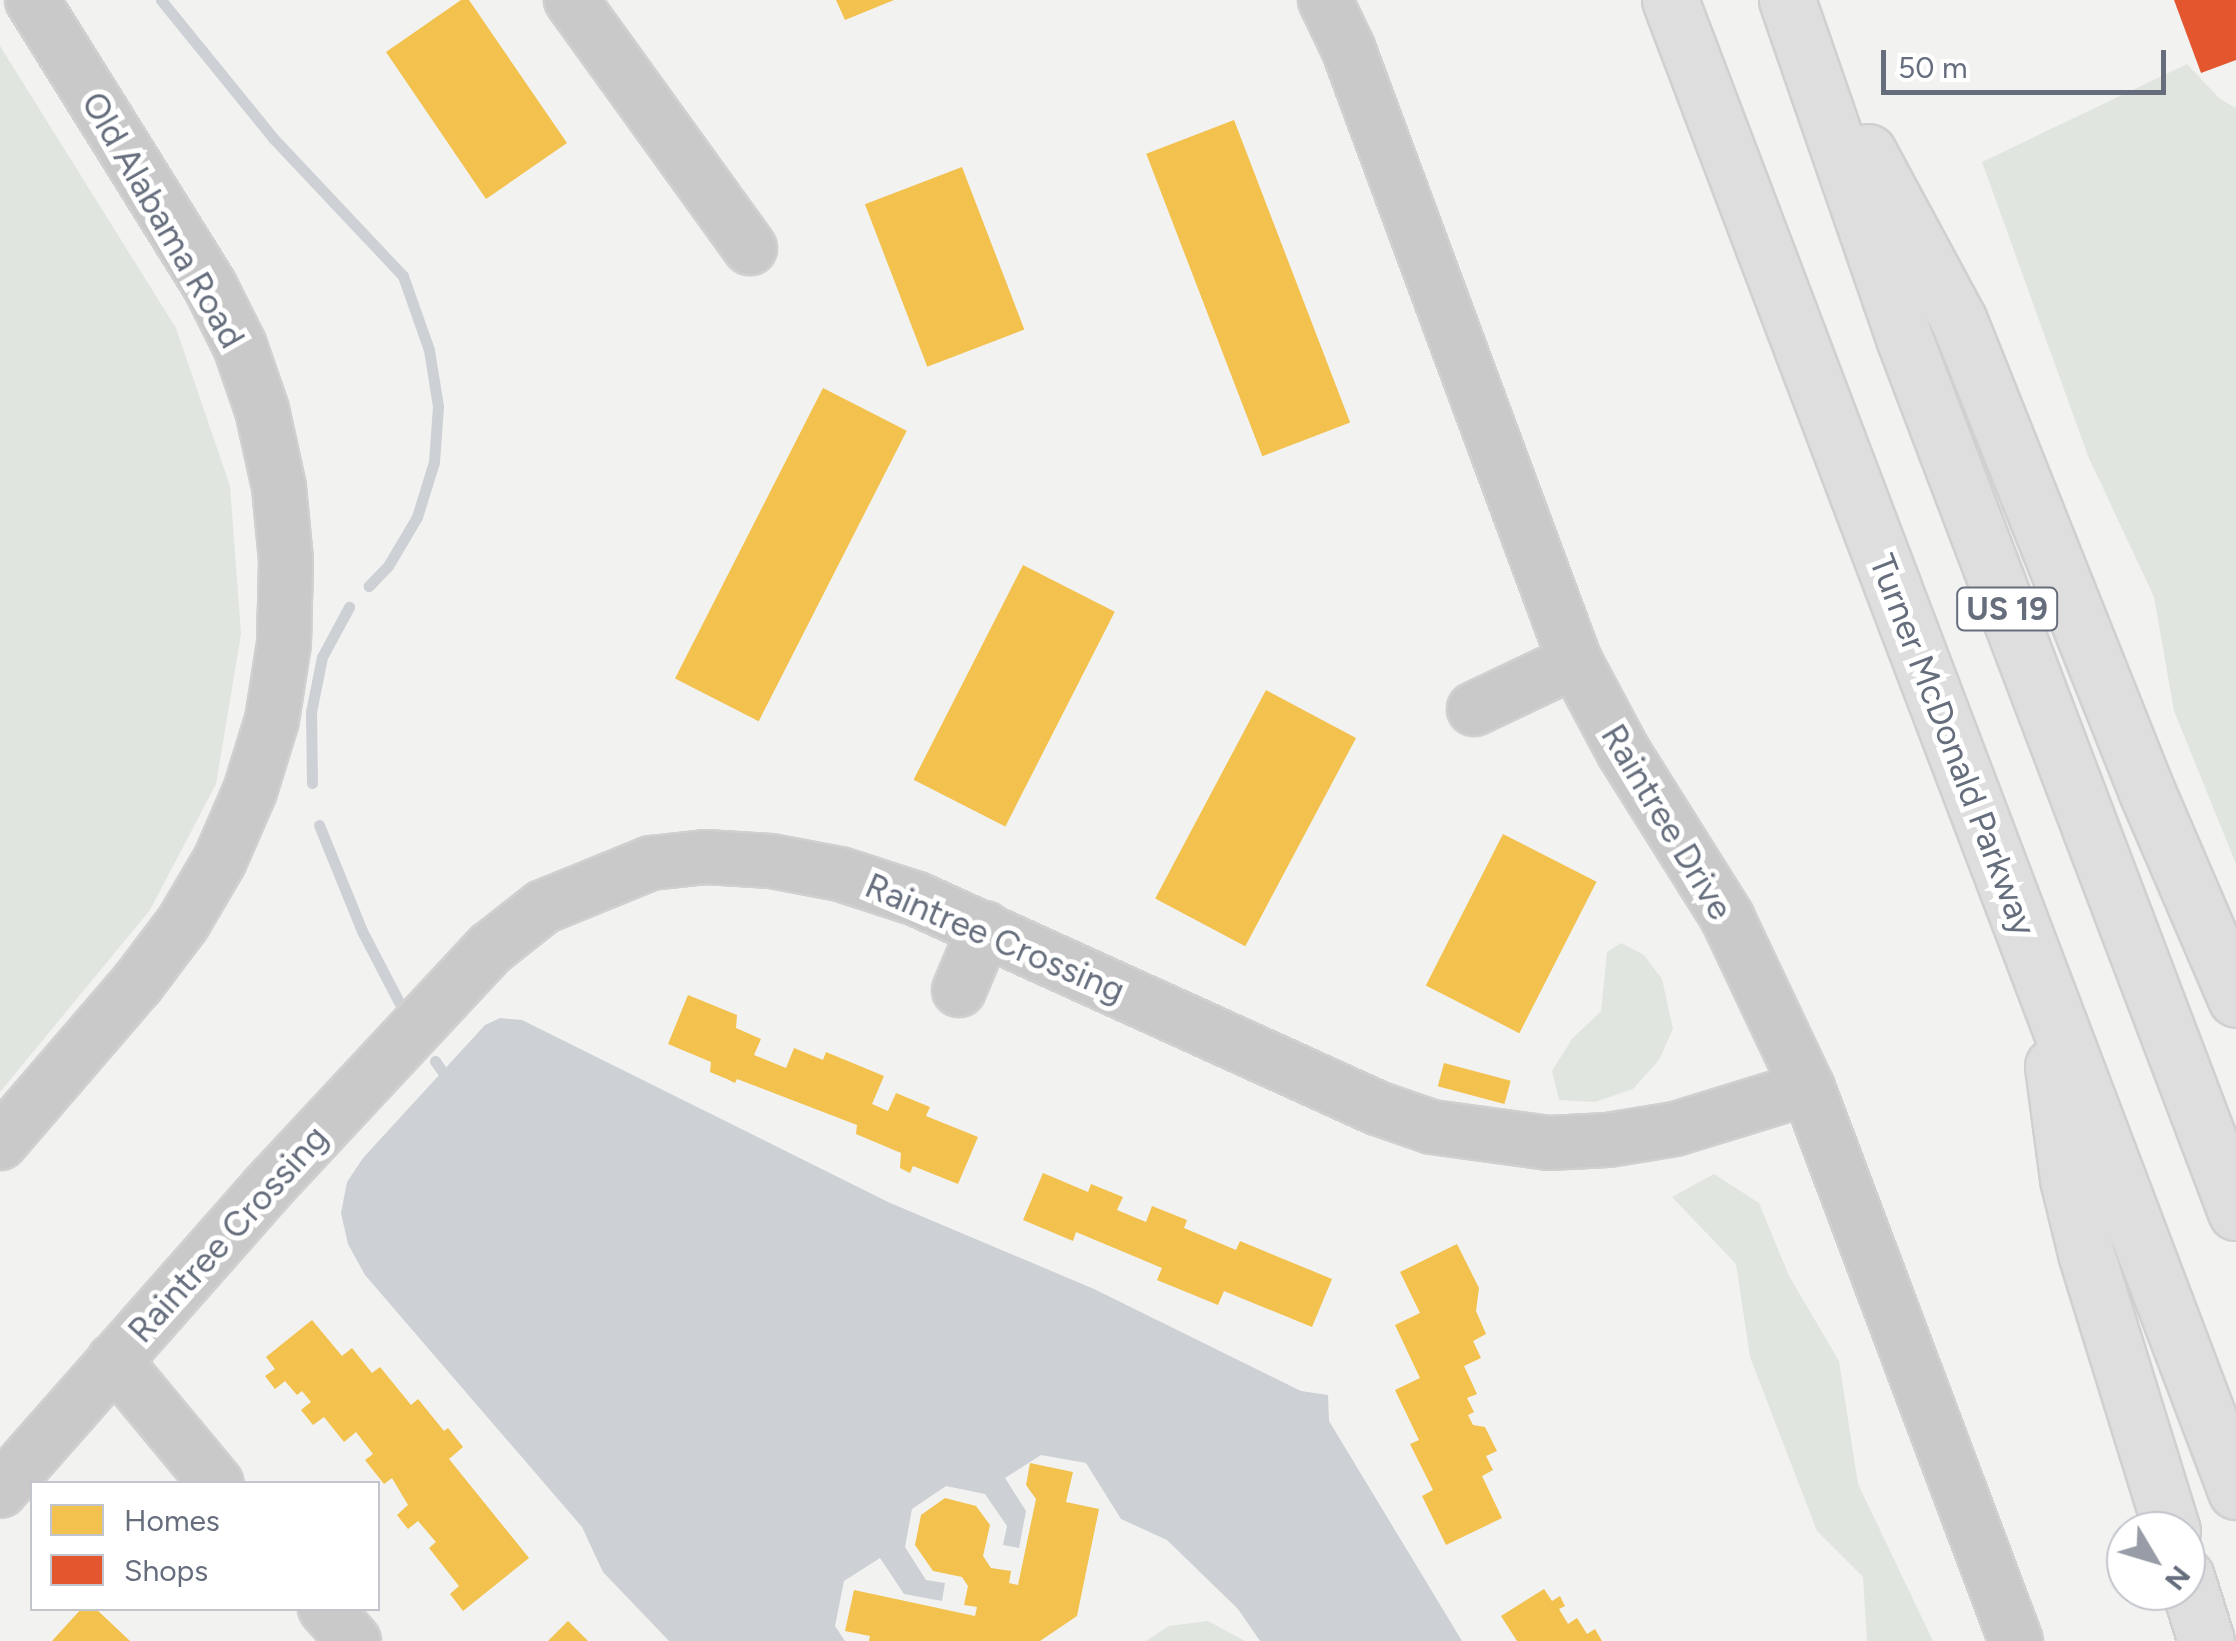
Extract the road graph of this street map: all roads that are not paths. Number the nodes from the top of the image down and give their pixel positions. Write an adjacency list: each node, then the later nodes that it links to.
1 (32, 0): 14 (street, Old Alabama Road)
2 (572, 0): 6 (street)
3 (1325, 0): 7 (street, Raintree Drive)
4 (1670, 0): 11 (highway, Turner McDonald Parkway / US 19)
5 (1788, 2): 12 (highway); 15 (highway, US 19)
6 (750, 248)
7 (1575, 661): 8 (street); 13 (street, Raintree Drive)
8 (1474, 710)
9 (985, 928): 10 (street); 13 (street, Raintree Crossing); 16 (street, Raintree Crossing)
10 (959, 990)
11 (2048, 994): 19 (highway, Turner McDonald Parkway / US 19); 20 (highway)
12 (2236, 999)
13 (1808, 1088): 24 (street, Raintree Drive)
14 (0, 1143)
15 (2236, 1212)
16 (114, 1360): 17 (street); 18 (street, Raintree Crossing)
17 (214, 1481)
18 (0, 1491)
19 (2236, 1491)
20 (2166, 1511)
21 (327, 1611): 23 (street)
22 (2197, 1611): 25 (highway)
23 (354, 1641)
24 (2016, 1641)
25 (2206, 1641)

